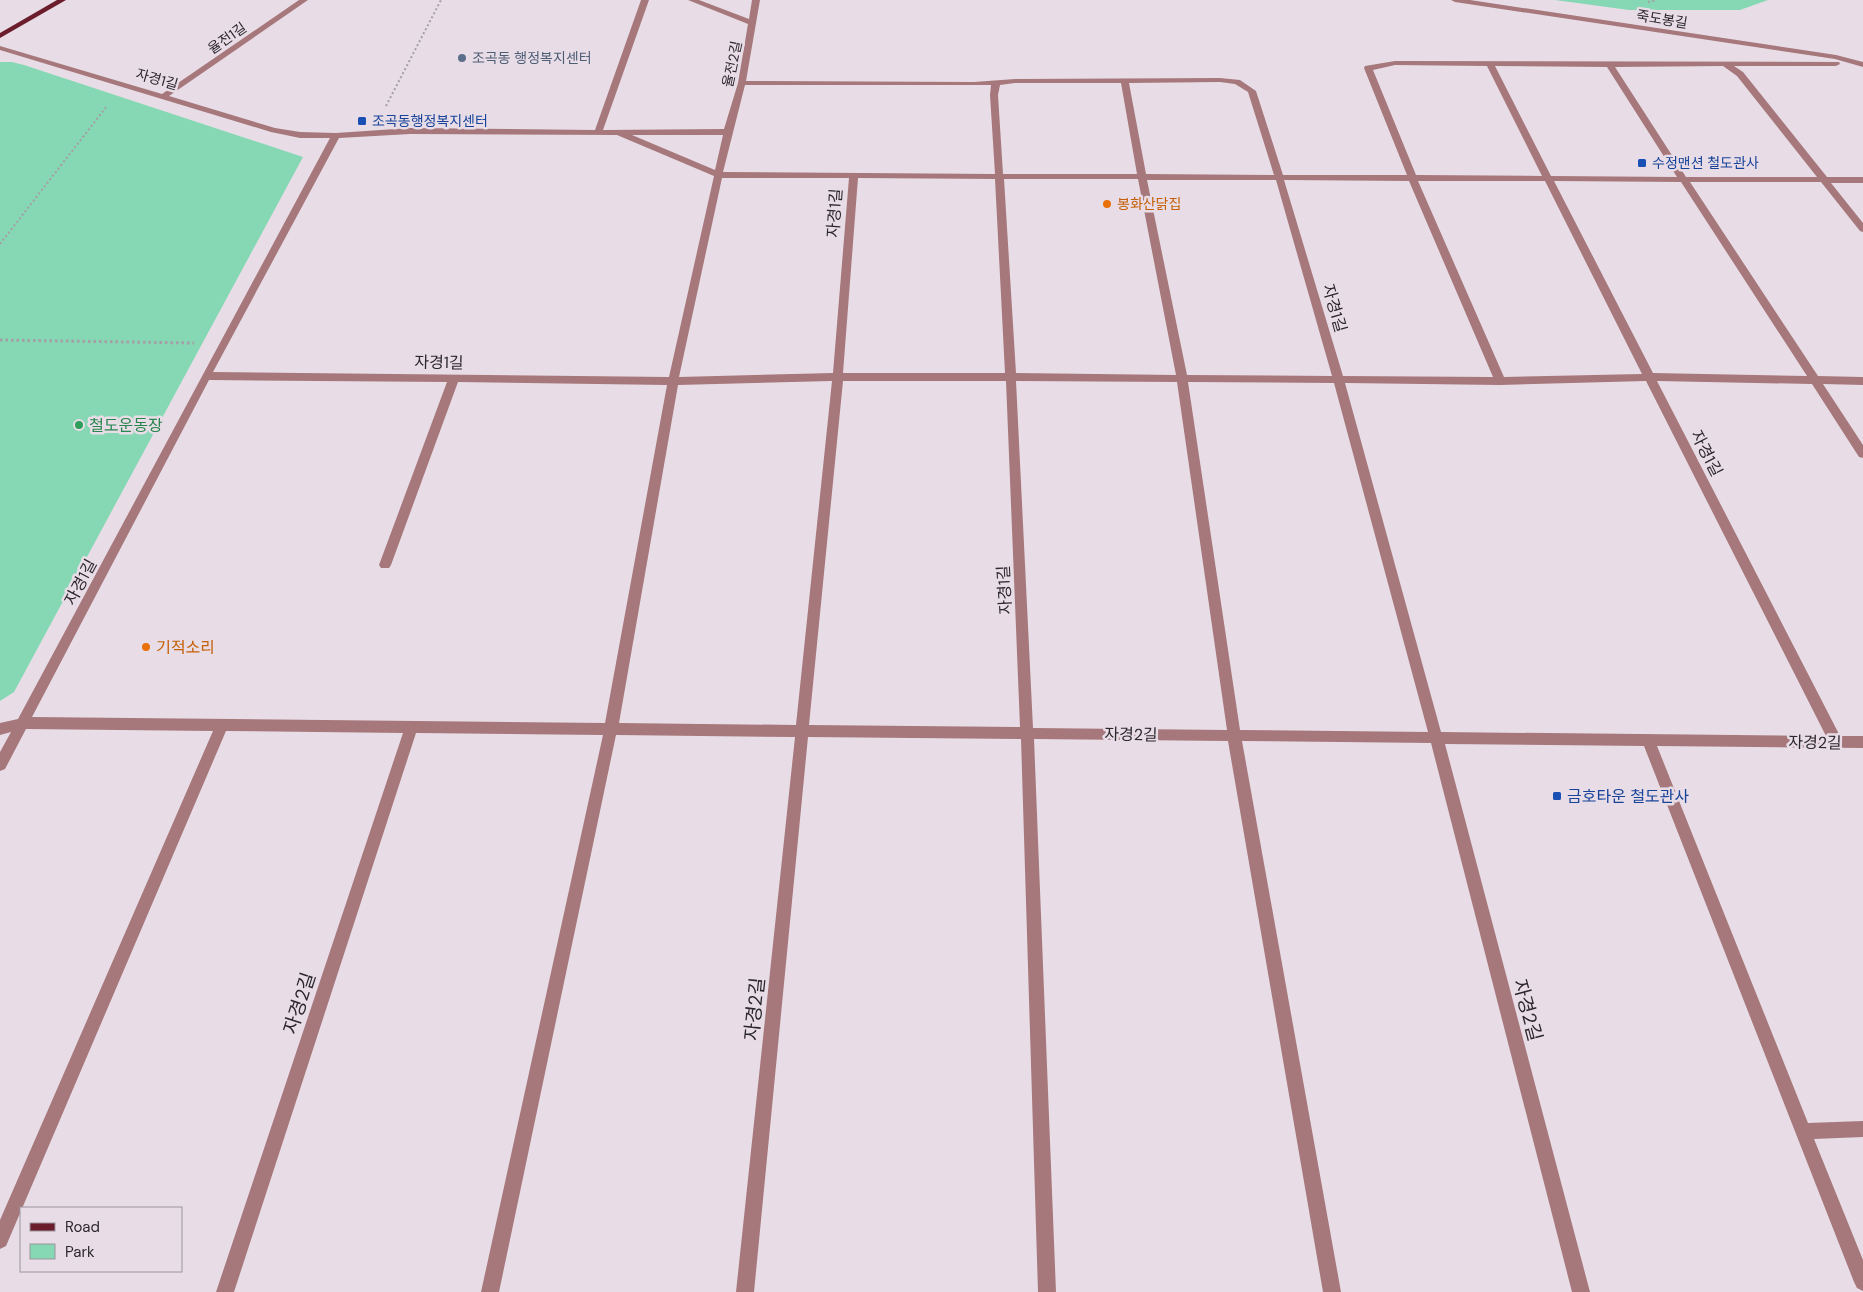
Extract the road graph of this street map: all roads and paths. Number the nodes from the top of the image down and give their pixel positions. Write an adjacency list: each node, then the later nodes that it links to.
1 (62, 0): 9 (main road)
2 (304, 0): 19 (street, 율전1길)
3 (442, 0): 23 (path)
4 (645, 0): 21 (street)
5 (692, 0): 8 (street)
6 (756, 0): 8 (street, 율전2길)
7 (1455, 0): 12 (street, 죽도봉길)
8 (753, 23): 17 (street, 율전2길)
9 (0, 36)
10 (0, 48): 18 (street, 자경1길)
11 (1725, 64): 12 (street); 14 (street); 34 (street)
12 (1863, 64)
13 (1490, 65): 14 (street); 30 (street); 31 (street, 자경1길)
14 (1610, 66): 32 (street)
15 (996, 82): 16 (street); 17 (street); 27 (street, 자경1길)
16 (1125, 82): 28 (street); 29 (street, 자경1길)
17 (742, 83): 20 (street, 율전2길)
18 (126, 85): 19 (street, 자경1길); 36 (path)
19 (164, 96): 24 (street, 자경1길)
20 (728, 132): 22 (street); 25 (street)
21 (598, 133): 22 (street, 자경1길); 23 (street, 자경1길)
22 (619, 133): 25 (street, 자경1길)
23 (372, 134): 24 (street, 자경1길)
24 (336, 136): 38 (street, 자경1길)
25 (719, 175): 26 (street, 자경1길); 46 (street)
26 (854, 176): 27 (street, 자경1길); 40 (street, 자경1길)
27 (1000, 176): 28 (street, 자경1길); 41 (street, 자경1길)
28 (1142, 177): 29 (street, 자경1길); 44 (street)
29 (1280, 177): 30 (street, 자경1길); 45 (street, 자경1길)
30 (1412, 177): 31 (street, 자경1길); 47 (street)
31 (1549, 178): 32 (street, 자경1길); 42 (street, 자경1길)
32 (1685, 180): 34 (street, 자경1길); 48 (street)
33 (1863, 180): 34 (street, 자경1길)
34 (1825, 181): 35 (street)
35 (1863, 229)
36 (0, 244)
37 (0, 340): 38 (path)
38 (223, 344): 39 (street, 자경1길)
39 (206, 376): 43 (street, 자경1길); 52 (street, 자경1길)
40 (838, 377): 41 (street, 자경1길); 46 (street, 자경1길); 57 (street, 자경1길)
41 (1011, 377): 44 (street, 자경1길); 58 (street, 자경1길)
42 (1650, 377): 47 (street, 자경1길); 48 (street, 자경1길); 62 (street, 자경1길)
43 (454, 378): 46 (street, 자경1길); 51 (street)
44 (1182, 378): 45 (street, 자경1길); 59 (street)
45 (1339, 379): 47 (street, 자경1길); 60 (street, 자경1길)
46 (673, 381): 56 (street)
47 (1500, 381)
48 (1815, 381): 49 (street, 자경1길); 50 (street)
49 (1863, 382)
50 (1863, 454)
51 (385, 565)
52 (24, 723): 53 (street, 자경2길); 55 (street, 자경2길); 64 (street)
53 (222, 725): 54 (street, 자경2길); 67 (street)
54 (411, 727): 56 (street, 자경2길); 69 (street, 자경2길)
55 (0, 729)
56 (611, 729): 57 (street, 자경2길); 70 (street)
57 (803, 731): 58 (street, 자경2길); 71 (street, 자경2길)
58 (1027, 733): 59 (street, 자경2길); 72 (street)
59 (1234, 735): 60 (street, 자경2길); 73 (street)
60 (1437, 738): 61 (street, 자경2길); 74 (street, 자경2길)
61 (1648, 740): 62 (street, 자경2길); 66 (street)
62 (1836, 742): 63 (street, 자경2길)
63 (1863, 742)
64 (0, 766)
65 (1863, 1129): 66 (street)
66 (1804, 1132): 68 (street)
67 (0, 1240)
68 (1863, 1282)
69 (224, 1292)
70 (490, 1292)
71 (745, 1292)
72 (1047, 1292)
73 (1332, 1292)
74 (1581, 1292)

